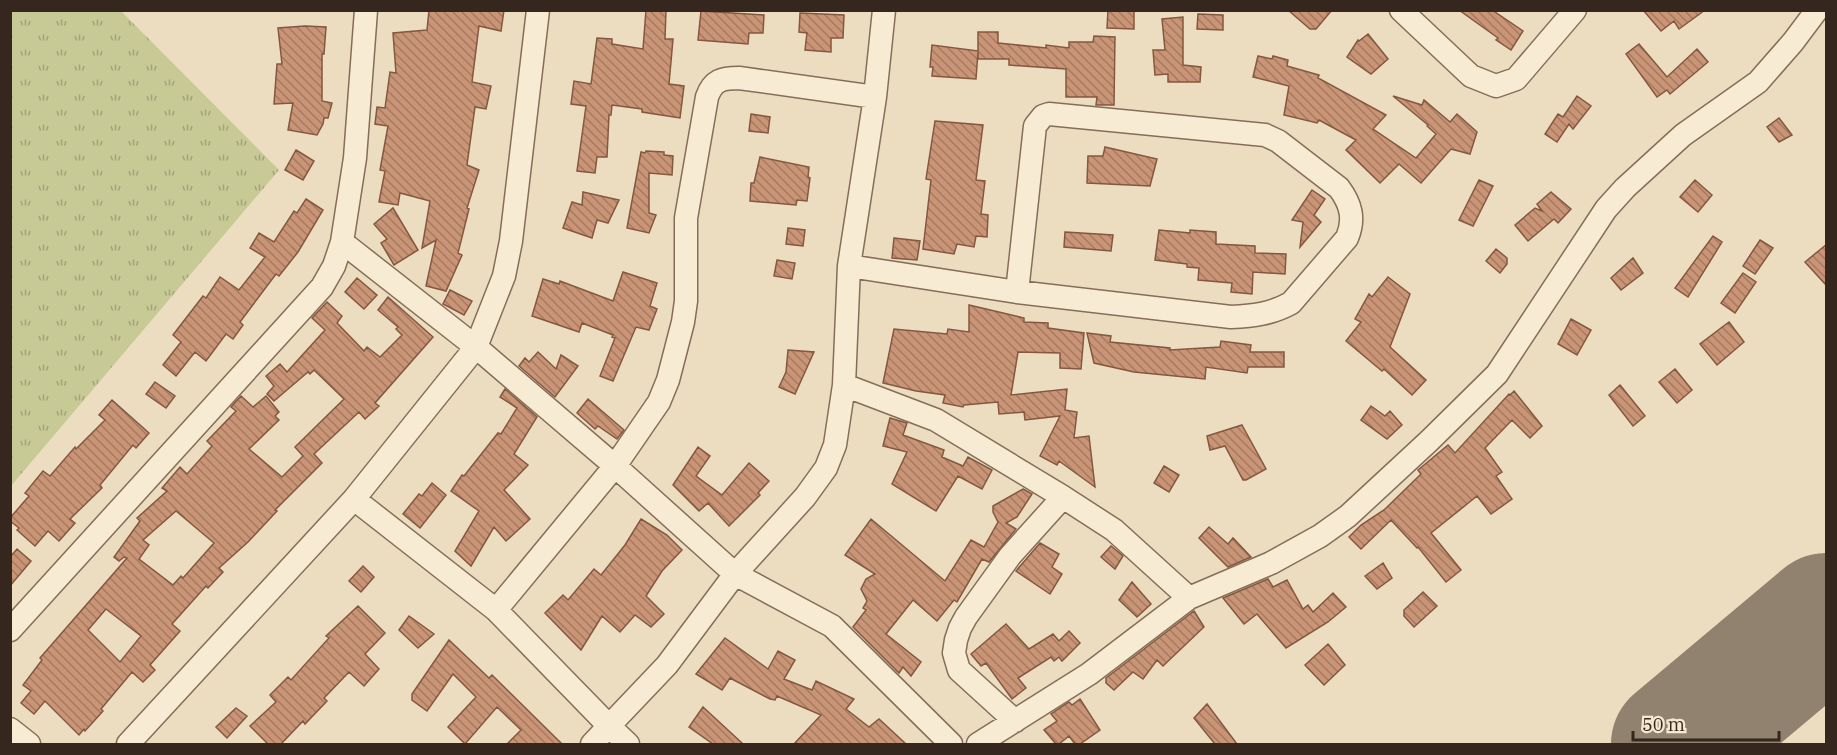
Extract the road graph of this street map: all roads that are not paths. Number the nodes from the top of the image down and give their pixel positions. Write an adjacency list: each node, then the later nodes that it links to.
1 (366, 10): 8 (street)
2 (538, 10): 11 (street)
3 (884, 10): 7 (street)
4 (1401, 10): 5 (street)
5 (1575, 10)
6 (1818, 18): 17 (street)
7 (875, 98): 9 (street); 13 (street)
8 (342, 242): 11 (street); 19 (street)
9 (849, 266): 10 (street); 12 (street)
10 (1017, 292): 10 (street)
11 (476, 347): 13 (street); 15 (street)
12 (844, 385): 14 (street); 16 (street)
13 (615, 466): 16 (street); 18 (street)
14 (1063, 497): 17 (street); 20 (street)
15 (354, 499): 18 (street); 24 (street)
16 (735, 574): 21 (street); 27 (street)
17 (1189, 598): 20 (street)
18 (496, 610): 21 (street)
19 (10, 630)
20 (1015, 721): 28 (street)
21 (609, 726): 25 (street); 26 (street)
22 (10, 729): 23 (street)
23 (29, 744)
24 (128, 744)
25 (592, 744)
26 (628, 744)
27 (951, 744)
28 (978, 744)

